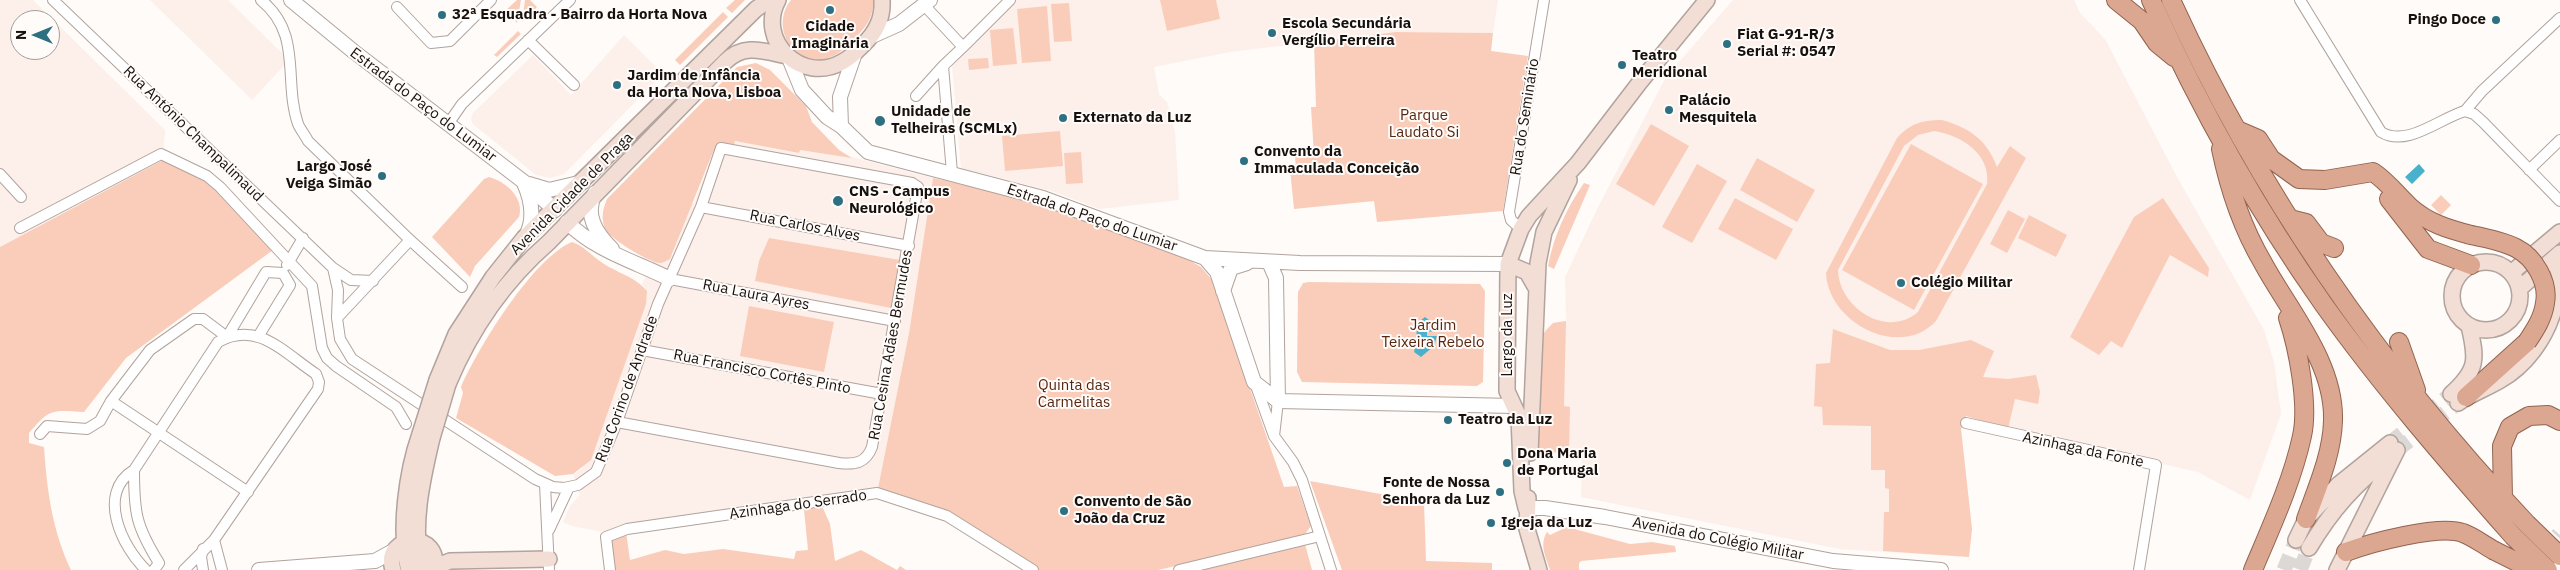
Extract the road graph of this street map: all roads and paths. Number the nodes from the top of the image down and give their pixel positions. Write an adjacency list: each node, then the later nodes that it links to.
1 (53, 0): 52 (street, Rua António Champalimaud)
2 (261, 0): 54 (street)
3 (291, 0): 29 (street, Estrada do Paço do Lumiar)
4 (491, 0): 17 (street)
5 (570, 0): 20 (street)
6 (769, 0): 41 (main road, Avenida Cidade de Praga)
7 (778, 0): 23 (main road)
8 (882, 0): 19 (main road, Avenida Cidade de Praga)
9 (1010, 0): 21 (street)
10 (1544, 0): 50 (street, Rua do Seminário)
11 (1707, 0): 35 (main road)
12 (2116, 0): 24 (highway)
13 (2151, 0): 24 (highway)
14 (2171, 0): 31 (highway)
15 (2300, 0): 28 (street)
16 (927, 3): 19 (street); 21 (street)
17 (397, 7)
18 (2560, 18): 28 (street)
19 (870, 37): 22 (main road, Avenida Cidade de Praga)
20 (528, 40): 26 (street); 29 (street)
21 (963, 47): 25 (street)
22 (855, 53): 23 (main road, Avenida Cidade de Praga); 30 (street)
23 (788, 57): 30 (street, Estrada do Paço do Lumiar); 42 (main road, Avenida Cidade de Praga)
24 (2178, 60): 32 (highway)
25 (943, 66): 27 (street); 37 (street)
26 (574, 85)
27 (916, 96)
28 (2465, 111): 36 (street)
29 (448, 124): 40 (street, Estrada do Paço do Lumiar)
30 (842, 126): 37 (street, Estrada do Paço do Lumiar)
31 (2237, 130): 39 (highway); 47 (highway)
32 (2217, 132): 76 (highway); 141 (highway, bridge)
33 (2560, 140): 36 (street)
34 (721, 148): 45 (street, Rua Corino de Andrade); 55 (street, Rua Cesina Adães Bermudes)
35 (1578, 163): 50 (main road, Largo da Luz); 74 (main road, Largo da Luz)
36 (2529, 170): 44 (street)
37 (952, 173): 59 (street, Estrada do Paço do Lumiar)
38 (0, 174): 43 (street)
39 (2347, 175): 64 (highway); 90 (highway, bridge)
40 (524, 182): 41 (street); 46 (street, Estrada do Paço do Lumiar); 53 (street)
41 (583, 182): 46 (main road, Avenida Cidade de Praga)
42 (600, 188): 48 (main road, Avenida Cidade de Praga); 58 (street, Rua Laura Ayres)
43 (21, 197)
44 (2559, 202)
45 (702, 207): 55 (street, Rua Carlos Alves); 71 (street, Rua Corino de Andrade)
46 (551, 211): 48 (main road); 53 (main road, Avenida Cidade de Praga); 65 (main road)
47 (2290, 219): 56 (highway); 91 (highway)
48 (567, 222): 58 (street, Rua Laura Ayres); 65 (main road, Avenida Cidade de Praga)
49 (20, 228): 60 (street)
50 (1521, 229): 63 (main road, Largo da Luz)
51 (2559, 232): 69 (main road)
52 (303, 238): 60 (street); 67 (street, Rua António Champalimaud)
53 (524, 238): 86 (main road, Avenida Cidade de Praga)
54 (410, 240): 72 (street); 75 (street)
55 (909, 246): 80 (street, Rua Cesina Adães Bermudes)
56 (2334, 248)
57 (2560, 252): 77 (main road)
58 (621, 258): 71 (street, Rua Laura Ayres)
59 (1205, 258): 61 (street); 78 (street)
60 (289, 260): 68 (street); 70 (street)
61 (1250, 262): 62 (street); 78 (street)
62 (1269, 262): 63 (street); 93 (street)
63 (1508, 264): 74 (main road); 94 (main road, Largo da Luz)
64 (2470, 265): 69 (main road); 81 (main road)
65 (521, 266): 86 (main road, Avenida Cidade de Praga)
66 (2560, 267): 90 (main road)
67 (334, 268): 72 (street, Rua António Champalimaud); 79 (street)
68 (283, 273): 73 (street); 83 (street)
69 (2511, 273): 77 (main road)
70 (307, 279): 73 (street); 98 (street)
71 (670, 279): 80 (street, Rua Laura Ayres); 85 (street, Rua Corino de Andrade)
72 (373, 281): 79 (street)
73 (290, 285): 82 (street)
74 (1535, 286): 88 (main road, Largo da Luz)
75 (462, 287)
76 (2278, 289): 109 (highway); 139 (highway)
77 (2519, 289): 81 (main road)
78 (1223, 291): 87 (street)
79 (337, 318): 104 (street)
80 (895, 321): 89 (street, Rua Cesina Adães Bermudes)
81 (2469, 326): 90 (main road)
82 (258, 335): 83 (street); 106 (street)
83 (227, 337): 92 (street); 99 (street)
84 (2399, 342): 91 (highway)
85 (642, 350): 89 (street, Rua Francisco Cortês Pinto); 96 (street, Rua Corino de Andrade)
86 (443, 382): 113 (main road, Avenida Cidade de Praga, bridge)
87 (1254, 382): 93 (street); 101 (street)
88 (1533, 390): 94 (main road); 108 (main road, Largo da Luz)
89 (882, 394): 96 (street, Rua Cesina Adães Bermudes)
90 (2458, 398)
91 (2419, 400): 107 (highway)
92 (111, 401): 99 (street); 100 (street)
93 (1278, 401): 94 (street); 101 (street)
94 (1514, 406): 108 (main road, Largo da Luz)
95 (2560, 421): 107 (highway)
96 (617, 422): 105 (street, Rua Corino de Andrade)
97 (1966, 423): 138 (street, Azinhaga da Fonte)
98 (406, 424)
99 (158, 432): 103 (street); 106 (street)
100 (40, 434)
101 (1274, 436): 111 (street)
102 (2394, 447): 109 (main road); 109 (main road); 119 (main road)
103 (134, 470): 122 (street); 123 (street)
104 (545, 484): 105 (street); 110 (street)
105 (569, 487): 110 (street)
106 (248, 492): 112 (street)
107 (2503, 498): 116 (highway, bridge)
108 (1526, 508): 121 (street, Avenida do Colégio Militar); 136 (main road)
109 (2306, 519)
110 (549, 530): 120 (street)
111 (1320, 536): 134 (street); 135 (street)
112 (214, 540): 114 (street); 126 (street)
113 (406, 544): 115 (main road); 117 (street); 128 (main road); 129 (main road, Avenida Cidade de Praga); 130 (main road, Avenida Cidade de Praga)
114 (203, 548): 124 (street); 125 (street)
115 (434, 554): 118 (main road); 131 (main road)
116 (2560, 556)
117 (375, 561): 127 (street); 128 (street)
118 (450, 561): 120 (main road); 131 (main road)
119 (2341, 564): 140 (highway, bridge)
120 (549, 565)
121 (1857, 566): 137 (street, Avenida do Colégio Militar)
122 (146, 570)
123 (154, 570)
124 (184, 570)
125 (203, 570)
126 (222, 570)
127 (259, 570)
128 (392, 570)
129 (409, 570)
130 (422, 570)
131 (434, 570)
132 (610, 570): 133 (street, Azinhaga do Serrado)
133 (1033, 570)
134 (1179, 570)
135 (1331, 570)
136 (1539, 570)
137 (1941, 570)
138 (2139, 570)
139 (2253, 570)
140 (2533, 570)
141 (2548, 570)

